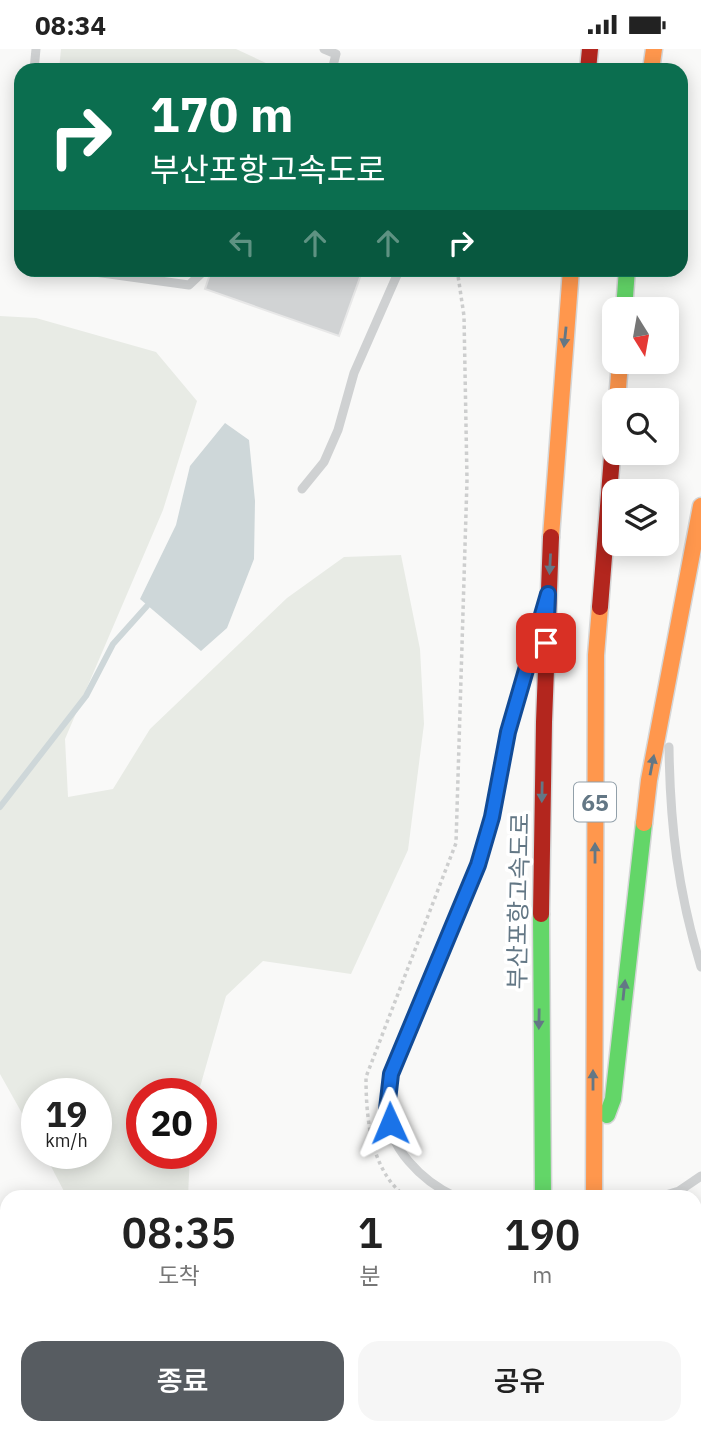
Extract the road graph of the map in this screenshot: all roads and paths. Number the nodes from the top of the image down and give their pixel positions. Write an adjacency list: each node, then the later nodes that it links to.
1 (324, 49): 2 (lane)
2 (334, 63)
3 (131, 277): 4 (lane)
4 (198, 277)
5 (396, 277): 11 (lane)
6 (458, 277): 18 (path)
7 (570, 277): 13 (main road, 부산포항고속도로 / 65, one-way to 13)
8 (626, 277): 9 (main road)
9 (625, 297)
10 (611, 465): 16 (main road, 65, one-way to 10)
11 (302, 489)
12 (701, 506): 14 (main road)
13 (548, 594): 19 (lane); 20 (main road, 부산포항고속도로 / 65, one-way to 20)
14 (667, 683): 15 (lane); 16 (main road, one-way to 14)
15 (701, 967)
16 (593, 1152): 21 (main road, 65)
17 (701, 1176): 22 (lane)
18 (398, 1190)
19 (441, 1190)
20 (542, 1190)
21 (594, 1190)
22 (680, 1190)

